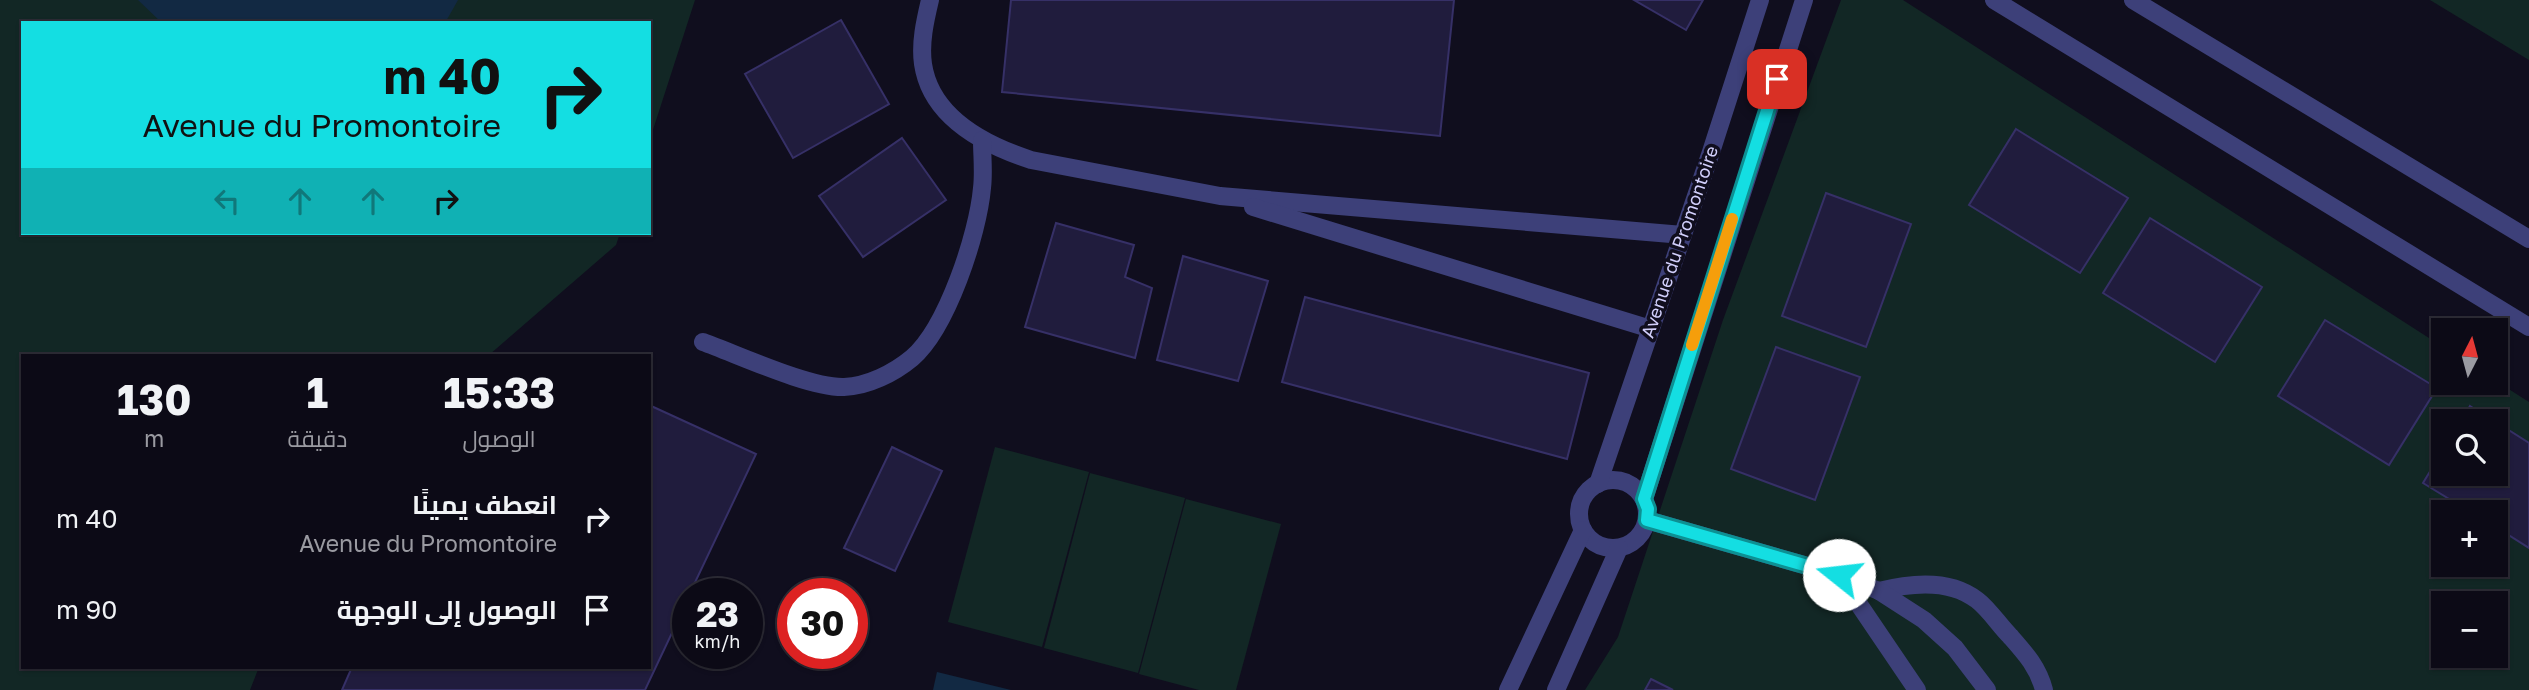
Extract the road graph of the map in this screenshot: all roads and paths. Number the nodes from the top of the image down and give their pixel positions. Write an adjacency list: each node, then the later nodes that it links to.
1 (930, 0): 6 (street)
2 (1760, 0): 8 (street, Avenue du Promontoire)
3 (1804, 0): 14 (street)
4 (1994, 0): 10 (street)
5 (2133, 0): 9 (street)
6 (982, 140): 7 (street); 12 (street)
7 (1220, 196): 8 (street); 11 (street)
8 (1682, 235): 11 (street, Avenue du Promontoire)
9 (2529, 239)
10 (2529, 327)
11 (1651, 329): 13 (street, Avenue du Promontoire)
12 (702, 342)
13 (1598, 484): 14 (street); 16 (street)
14 (1644, 499): 15 (street)
15 (1647, 520): 17 (street); 18 (street)
16 (1583, 530): 17 (street); 20 (street)
17 (1619, 548): 21 (street)
18 (1839, 575): 19 (street); 22 (street)
19 (1879, 591): 23 (street); 24 (street)
20 (1508, 690)
21 (1556, 690)
22 (1917, 690)
23 (1987, 690)
24 (2044, 690)

